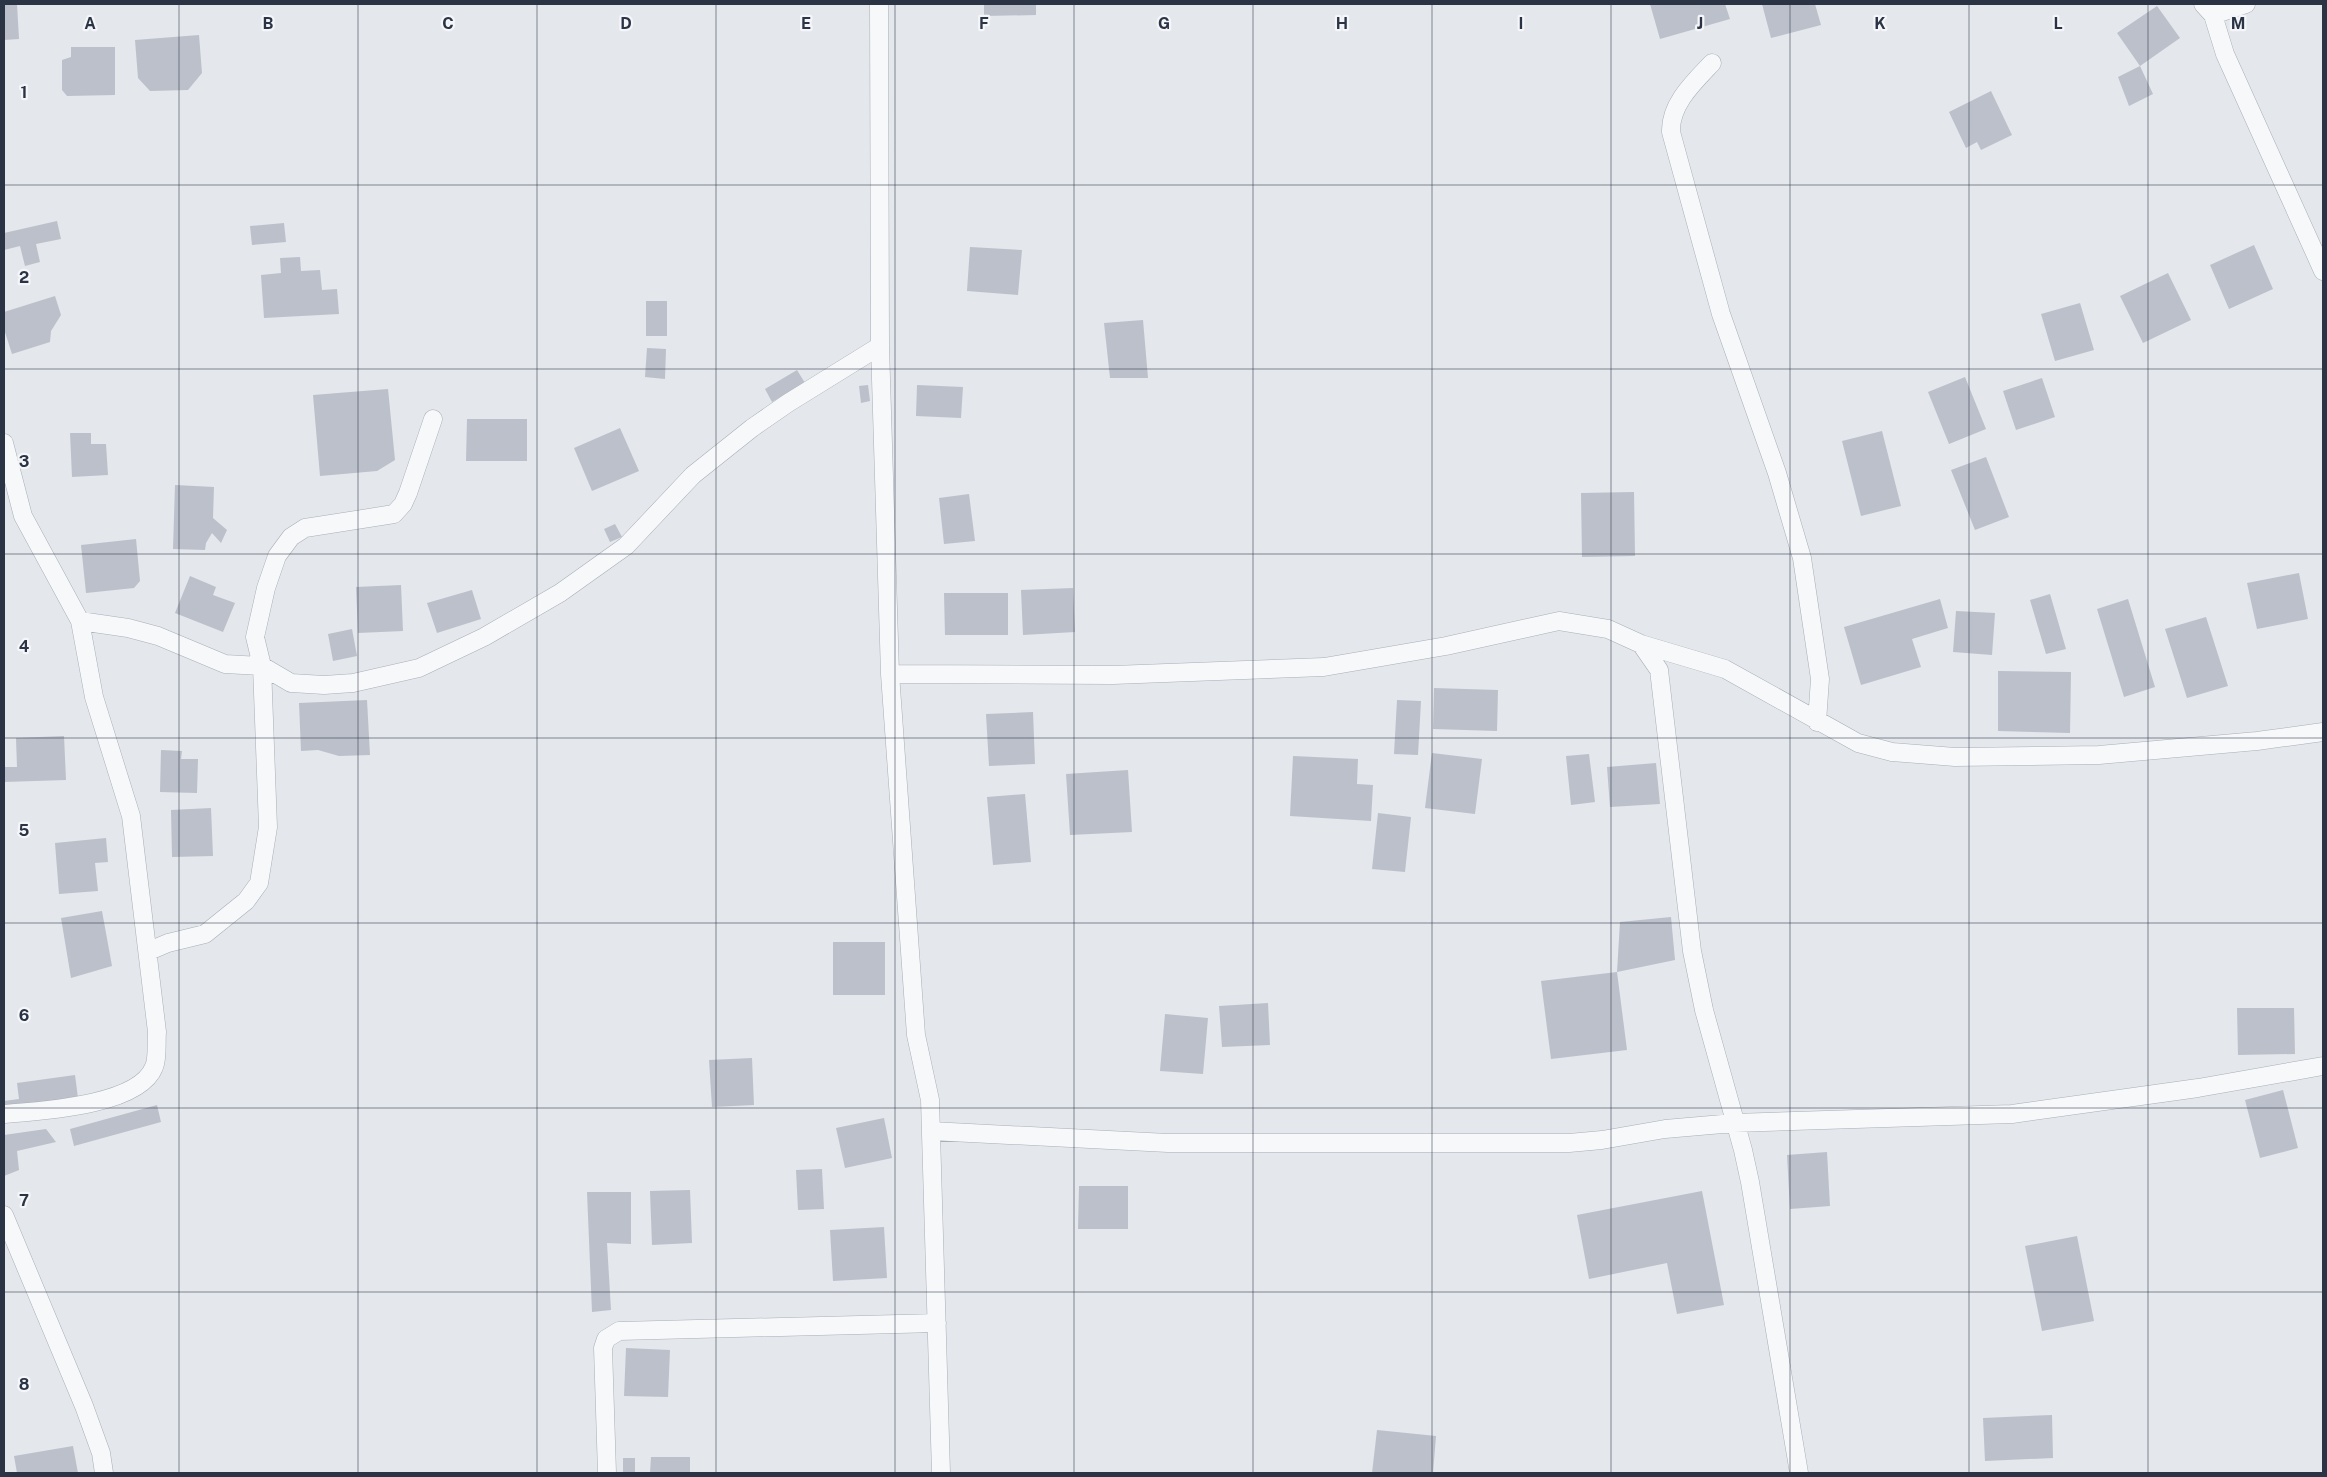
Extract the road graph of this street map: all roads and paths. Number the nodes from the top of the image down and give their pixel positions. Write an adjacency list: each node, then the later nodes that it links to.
1 (879, 4): 6 (street)
2 (2246, 4): 3 (street)
3 (2208, 9): 5 (street)
4 (1712, 63): 13 (street)
5 (2323, 271)
6 (880, 346): 11 (street); 12 (street)
7 (433, 419): 11 (street)
8 (4, 443): 9 (street)
9 (80, 621): 11 (street); 15 (street)
10 (1641, 644): 12 (street); 13 (street); 18 (street)
11 (262, 666): 15 (street)
12 (890, 674): 19 (street)
13 (1817, 722): 14 (street)
14 (2323, 732)
15 (149, 951): 17 (street)
16 (2323, 1066): 18 (street)
17 (4, 1114)
18 (1734, 1123): 19 (street); 25 (street)
19 (931, 1131): 21 (street)
20 (4, 1215): 22 (street)
21 (936, 1323): 23 (street); 24 (street)
22 (104, 1473)
23 (607, 1473)
24 (941, 1473)
25 (1799, 1473)

